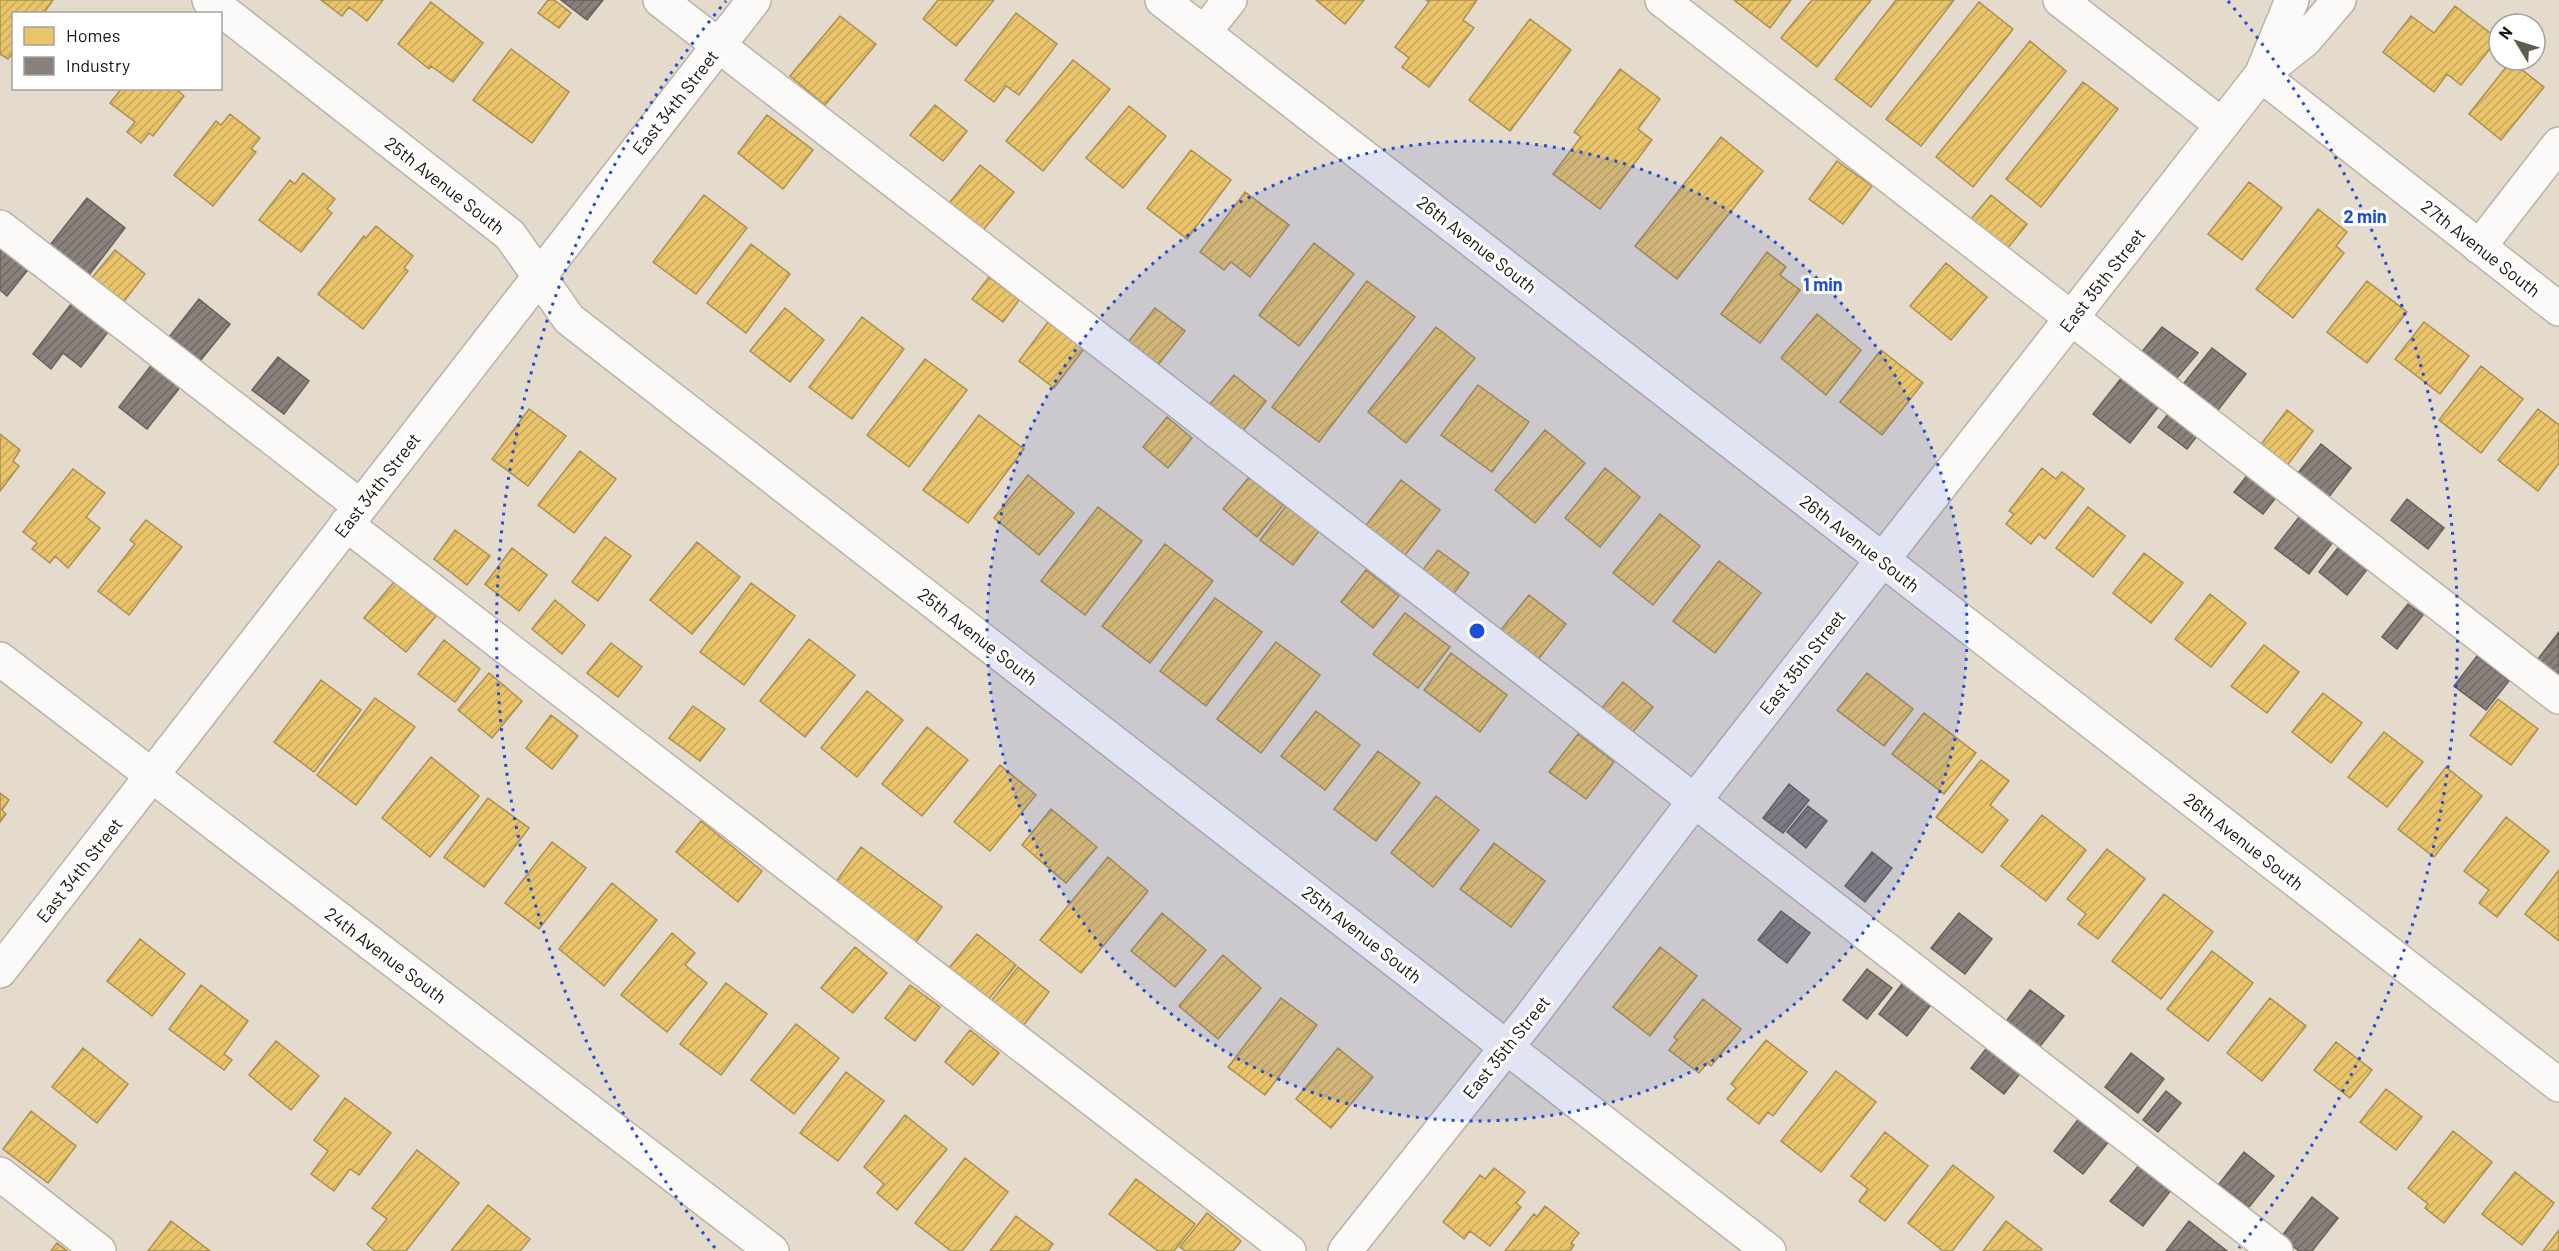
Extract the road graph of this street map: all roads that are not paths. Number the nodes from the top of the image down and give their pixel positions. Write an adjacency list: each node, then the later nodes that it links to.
1 (209, 0): 17 (street, 25th Avenue South)
2 (660, 0): 11 (street)
3 (754, 0): 11 (street, East 34th Street)
4 (1162, 0): 10 (street, 26th Avenue South)
5 (1230, 0): 10 (street)
6 (1662, 0): 19 (street)
7 (2061, 0): 13 (street)
8 (2292, 0): 12 (street, East 35th Street)
9 (2339, 0): 12 (street, East 35th Street)
10 (1204, 31): 21 (street, 26th Avenue South)
11 (719, 45): 17 (street, East 34th Street); 25 (street)
12 (2261, 75): 13 (street, East 35th Street); 16 (street, 27th Avenue South)
13 (2222, 125): 19 (street, East 35th Street)
14 (2559, 144): 16 (street)
15 (0, 227): 20 (street)
16 (2479, 247): 18 (street, 27th Avenue South)
17 (540, 277): 20 (street, East 34th Street); 27 (street, 25th Avenue South)
18 (2559, 309)
19 (2072, 318): 21 (street, East 35th Street); 23 (street)
20 (353, 515): 24 (street, East 34th Street); 32 (street)
21 (1882, 560): 25 (street, East 35th Street); 28 (street, 26th Avenue South)
22 (0, 659): 24 (street, 24th Avenue South)
23 (2559, 697)
24 (152, 776): 26 (street, East 34th Street); 31 (street, 24th Avenue South)
25 (1695, 800): 27 (street, East 35th Street); 35 (street)
26 (0, 971)
27 (1507, 1047): 33 (street, East 35th Street); 34 (street, 25th Avenue South)
28 (2559, 1084)
29 (0, 1174): 30 (street)
30 (99, 1251)
31 (772, 1251)
32 (1289, 1251)
33 (1345, 1251)
34 (1769, 1251)
35 (2276, 1251)

